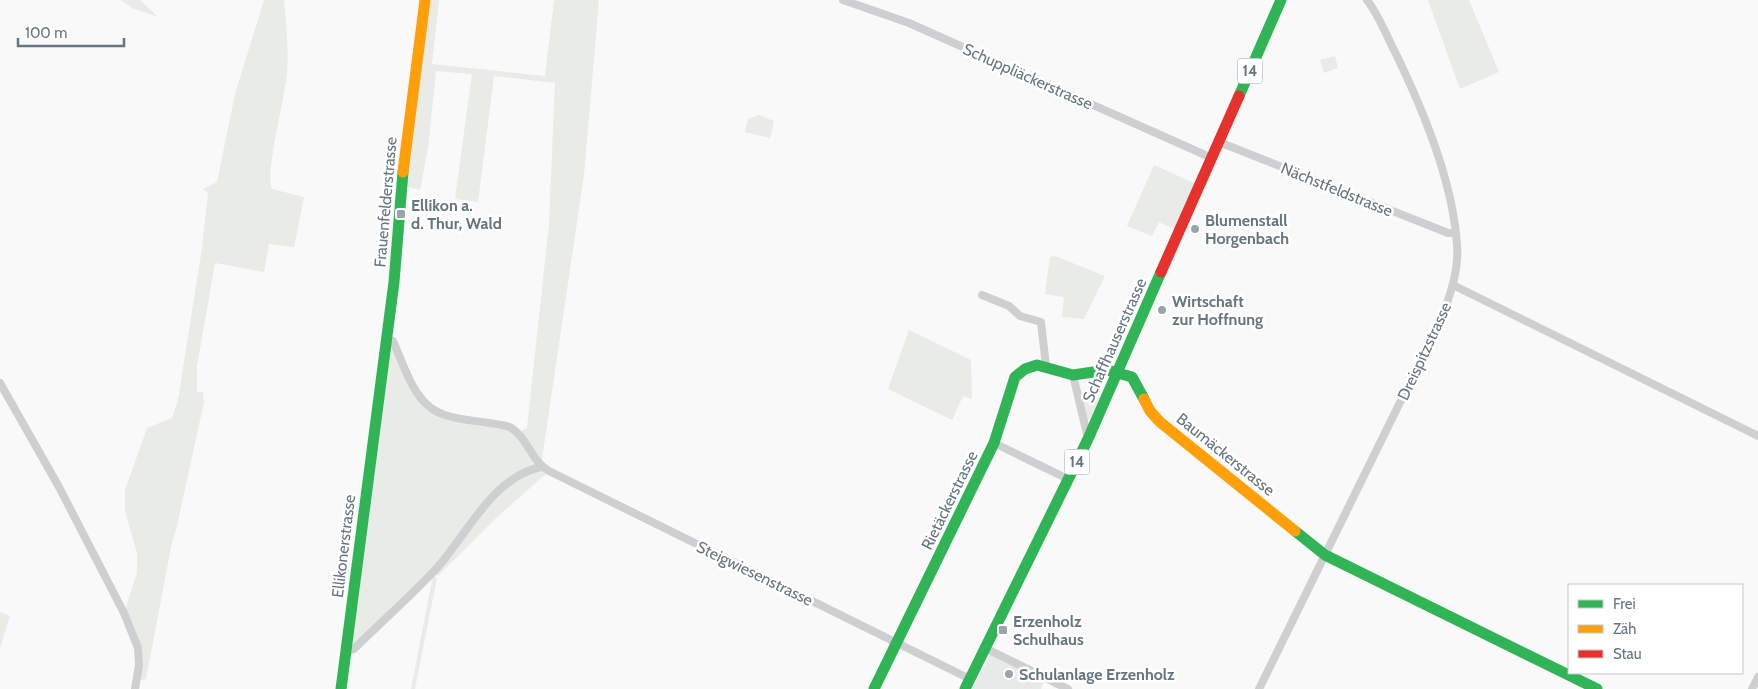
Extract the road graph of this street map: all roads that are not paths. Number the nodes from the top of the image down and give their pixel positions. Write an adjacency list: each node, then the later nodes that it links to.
1 (425, 0): 10 (street, Frauenfelderstrasse)
2 (843, 0): 6 (street, Schuppliäckerstrasse)
3 (1281, 0): 5 (street, Schaffhauserstrasse / 14)
4 (1367, 0): 7 (street, Dreispitzstrasse)
5 (1219, 142): 6 (street, Schaffhauserstrasse / 14); 7 (street, Nächstfeldstrasse)
6 (1212, 158): 12 (street, Schaffhauserstrasse / 14)
7 (1456, 232): 8 (street, Dreispitzstrasse)
8 (1453, 285): 16 (street); 21 (street, Dreispitzstrasse)
9 (982, 295): 11 (street)
10 (386, 338): 15 (street, Frauenfelderstrasse); 19 (street)
11 (1046, 366): 13 (street); 18 (street, Rietäckerstrasse)
12 (1118, 372): 13 (street); 17 (street, Schaffhauserstrasse / 14); 21 (street, Baumäckerstrasse)
13 (1073, 375): 17 (street)
14 (0, 383): 27 (street)
15 (377, 408): 24 (street, Ellikonerstrasse)
16 (1758, 436)
17 (1088, 439): 20 (street, Schaffhauserstrasse / 14)
18 (994, 443): 20 (street); 22 (street, Rietäckerstrasse)
19 (540, 467): 22 (street, Steigwiesenstrasse); 24 (street)
20 (1068, 479): 23 (street, Schaffhauserstrasse / 14)
21 (1325, 555): 31 (street, Dreispitzstrasse); 32 (street, Baumäckerstrasse)
22 (896, 643): 26 (street, Steigwiesenstrasse); 29 (street, Rietäckerstrasse)
23 (985, 648): 26 (street, Schaffhauserstrasse / 14); 30 (street)
24 (346, 651): 28 (street, Ellikonerstrasse)
25 (1758, 677): 33 (street)
26 (967, 684)
27 (135, 689)
28 (341, 689)
29 (874, 689)
30 (1068, 689)
31 (1259, 689)
32 (1597, 689)
33 (1752, 689)

